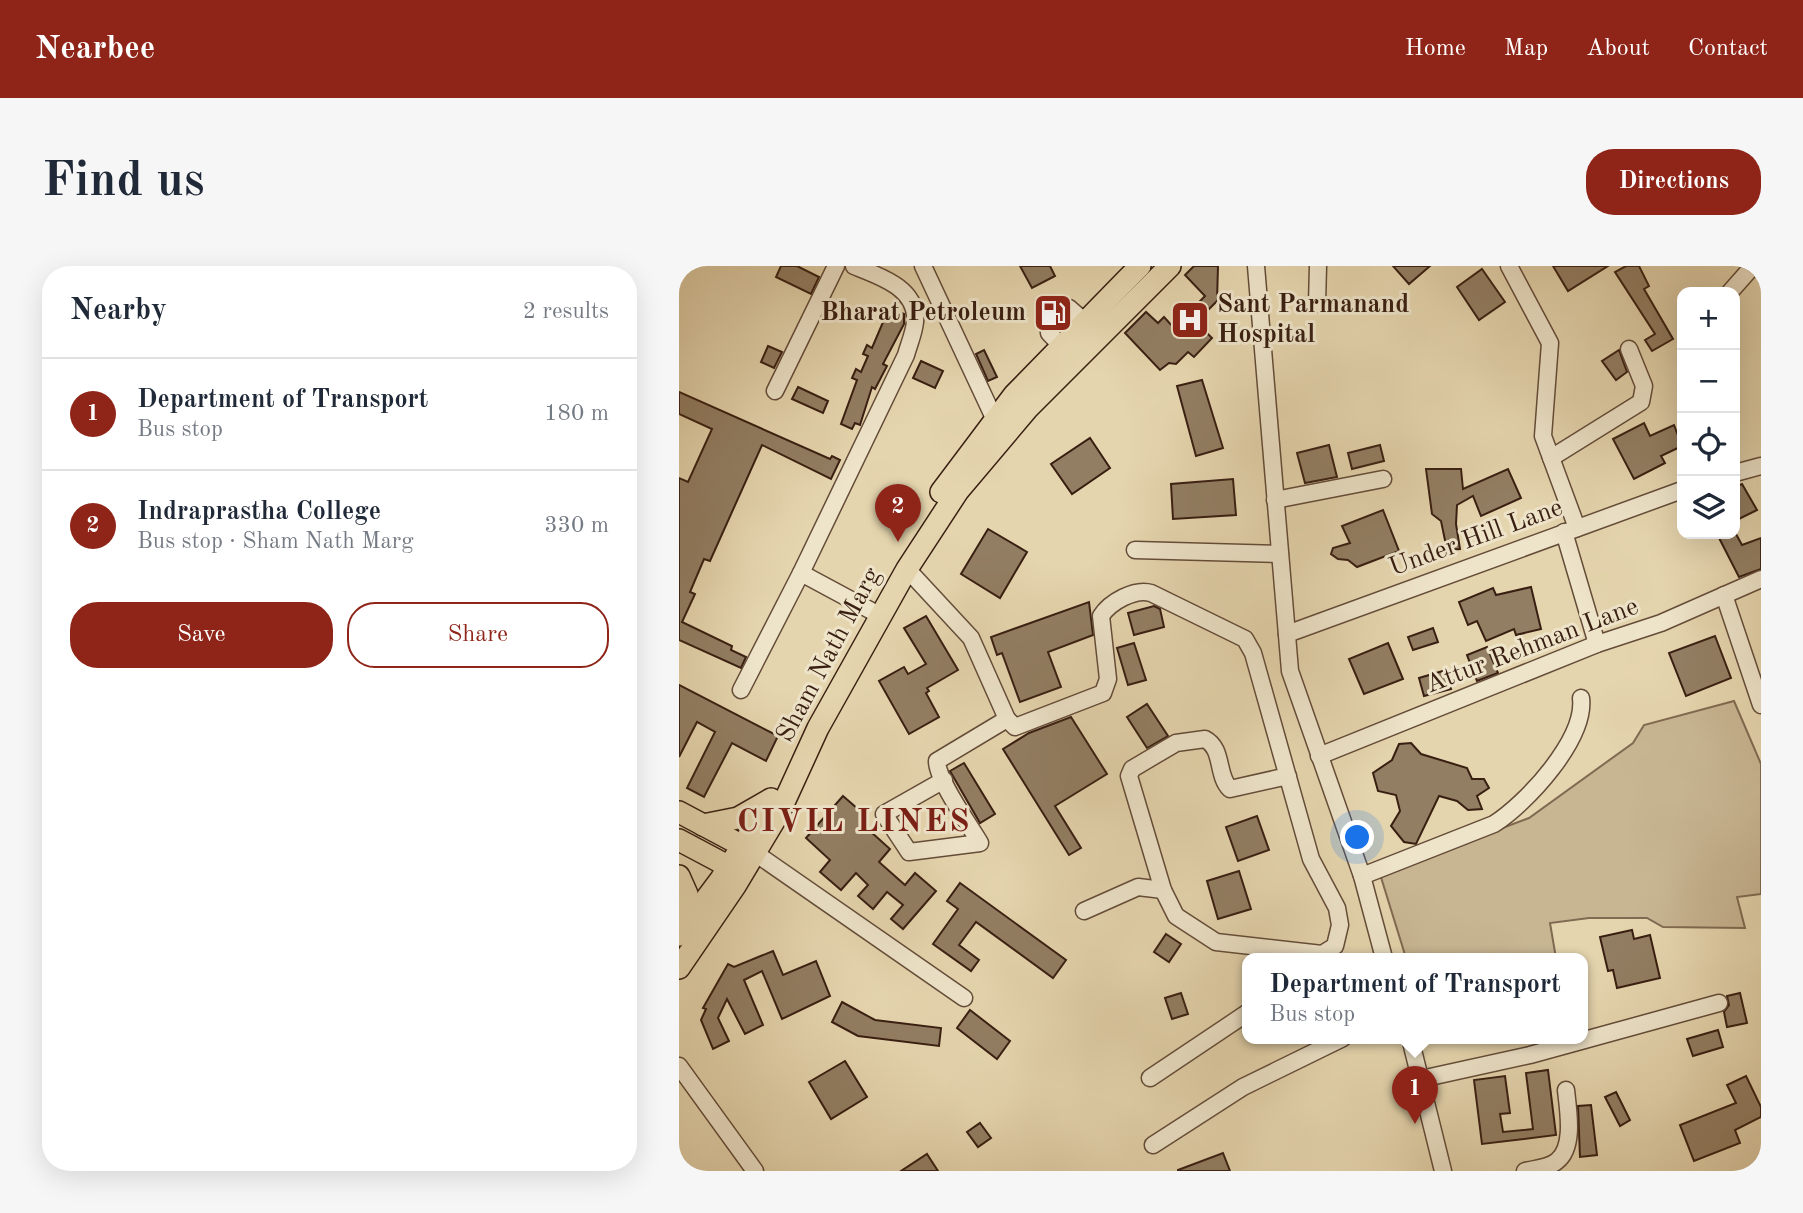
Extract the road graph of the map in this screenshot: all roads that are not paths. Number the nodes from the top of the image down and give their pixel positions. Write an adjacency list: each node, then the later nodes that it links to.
1 (836, 266): 17 (street)
2 (854, 266): 29 (street)
3 (923, 266): 18 (street)
4 (1170, 266): 14 (main road, Sham Nath Marg)
5 (1257, 266): 24 (street)
6 (1318, 266): 11 (street)
7 (1509, 266): 19 (street)
8 (1753, 266): 10 (street)
9 (1135, 268): 14 (main road, Sham Nath Marg)
10 (1734, 287)
11 (1317, 304)
12 (1061, 307): 14 (street)
13 (1048, 319): 16 (street)
14 (1092, 329): 16 (main road, Sham Nath Marg)
15 (1629, 349): 19 (street)
16 (1068, 353): 18 (main road, Sham Nath Marg); 28 (main road, Sham Nath Marg)
17 (775, 391)
18 (995, 420): 32 (main road, Sham Nath Marg)
19 (1551, 458): 25 (street)
20 (1761, 466): 21 (street)
21 (1740, 472)
22 (1383, 479): 24 (street)
23 (1677, 492): 25 (street, Under Hill Lane)
24 (1275, 499): 27 (street)
25 (1570, 530): 33 (street, Under Hill Lane); 34 (street)
26 (1135, 550): 27 (street)
27 (1280, 554): 33 (street)
28 (907, 569): 32 (main road, Sham Nath Marg); 38 (street)
29 (801, 573): 32 (street); 35 (street)
30 (1761, 579): 31 (street, Attur Rehman Lane)
31 (1724, 595): 34 (street, Attur Rehman Lane); 37 (street)
32 (876, 612): 42 (main road, Sham Nath Marg); 46 (main road, Sham Nath Marg)
33 (1287, 634): 39 (street)
34 (1597, 644): 39 (street, Attur Rehman Lane)
35 (741, 690)
36 (1581, 698): 49 (street)
37 (1761, 705)
38 (1007, 719): 40 (street); 41 (street)
39 (1319, 756): 49 (street)
40 (1288, 776): 50 (street); 54 (street)
41 (944, 780): 41 (street)
42 (771, 799): 44 (main road); 46 (main road, Sham Nath Marg)
43 (679, 812): 44 (main road)
44 (703, 825): 46 (main road)
45 (679, 840): 47 (main road)
46 (749, 849): 47 (main road, Sham Nath Marg); 57 (street)
47 (736, 870): 52 (main road, Sham Nath Marg); 56 (main road, Sham Nath Marg)
48 (679, 876): 52 (main road)
49 (1361, 876): 55 (street)
50 (1163, 890): 51 (street); 53 (street)
51 (1084, 911)
52 (683, 930)
53 (1293, 953)
54 (1324, 953)
55 (1383, 953)
56 (681, 969)
57 (964, 998)
58 (1719, 1003): 60 (street)
59 (1242, 1016): 65 (street)
60 (1588, 1039)
61 (1331, 1044): 68 (street)
62 (1412, 1044): 66 (street)
63 (1570, 1044): 66 (street)
64 (679, 1066): 69 (street)
65 (1150, 1078)
66 (1421, 1079): 70 (street)
67 (1566, 1090): 71 (street)
68 (1153, 1146)
69 (755, 1171)
70 (1444, 1171)
71 (1525, 1171)

